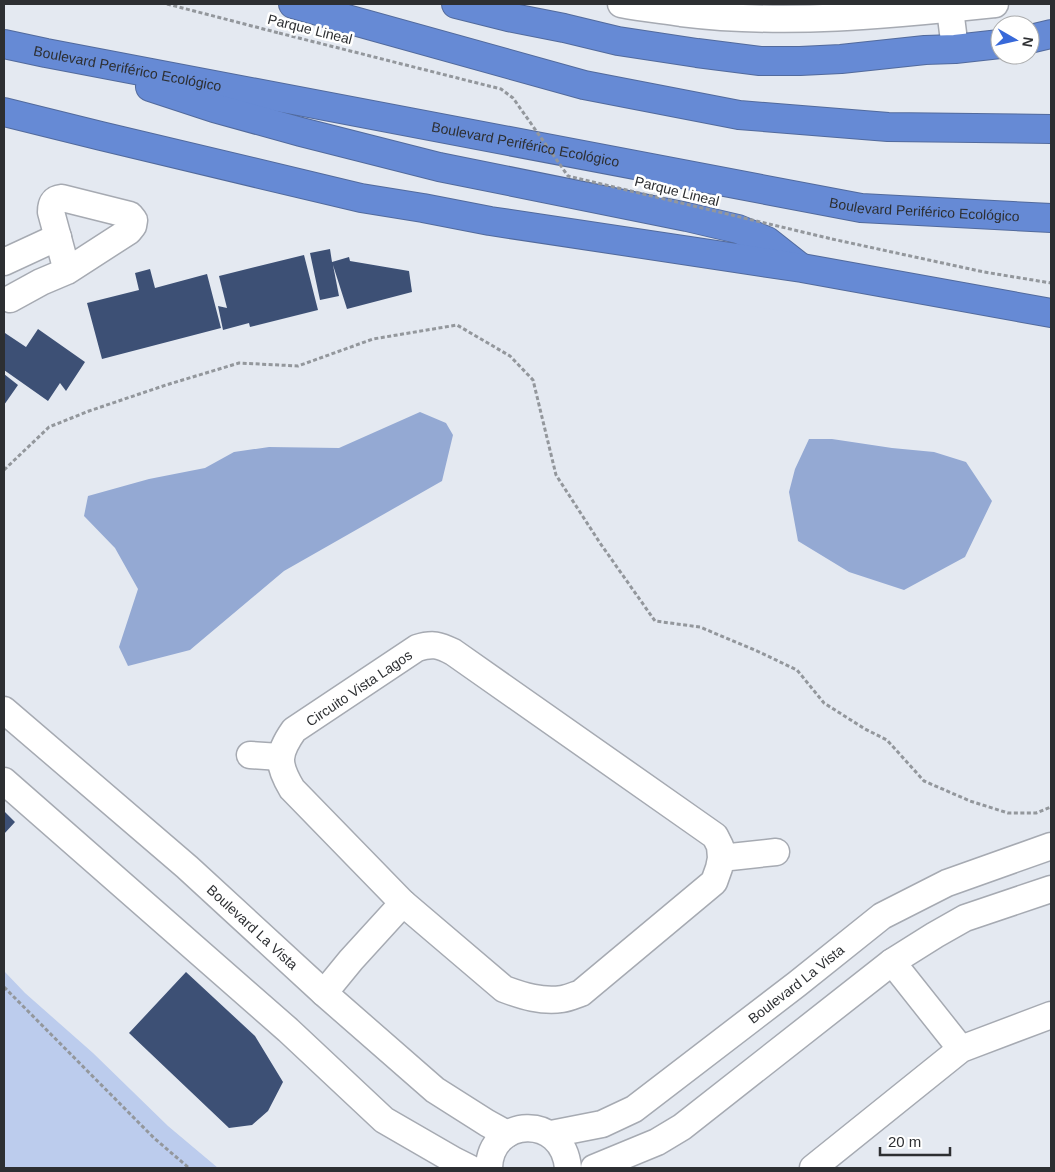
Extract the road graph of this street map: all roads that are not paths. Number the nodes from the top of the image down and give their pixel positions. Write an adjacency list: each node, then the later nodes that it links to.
1 (292, 4): 11 (highway)
2 (456, 4): 8 (highway)
3 (622, 4): 5 (street)
4 (995, 4): 5 (street)
5 (950, 9): 8 (street)
6 (4, 44): 9 (highway, Boulevard Periférico Ecológico)
7 (990, 45): 8 (highway)
8 (955, 49)
9 (46, 53): 12 (highway, Boulevard Periférico Ecológico); 15 (highway)
10 (4, 112): 15 (highway)
11 (1051, 128)
12 (1050, 218)
13 (58, 237): 14 (street); 16 (street); 16 (street)
14 (4, 264): 17 (street)
15 (802, 268): 18 (highway)
16 (67, 271): 17 (street)
17 (7, 303)
18 (1051, 313)
19 (4, 710): 29 (street, Boulevard La Vista)
20 (250, 756): 21 (street)
21 (280, 757): 25 (street, Circuito Vista Lagos); 27 (street)
22 (4, 782): 34 (street)
23 (1051, 846): 33 (street, Boulevard La Vista)
24 (776, 852): 25 (street)
25 (721, 858): 27 (street)
26 (1051, 889): 28 (street)
27 (403, 903): 29 (street)
28 (892, 962): 31 (street); 37 (street)
29 (324, 993): 32 (street, Boulevard La Vista)
30 (1051, 1015): 31 (street)
31 (961, 1049): 38 (street)
32 (507, 1134): 33 (street); 35 (street)
33 (551, 1134): 36 (street)
34 (469, 1168)
35 (489, 1168)
36 (568, 1168)
37 (594, 1168)
38 (813, 1168)

